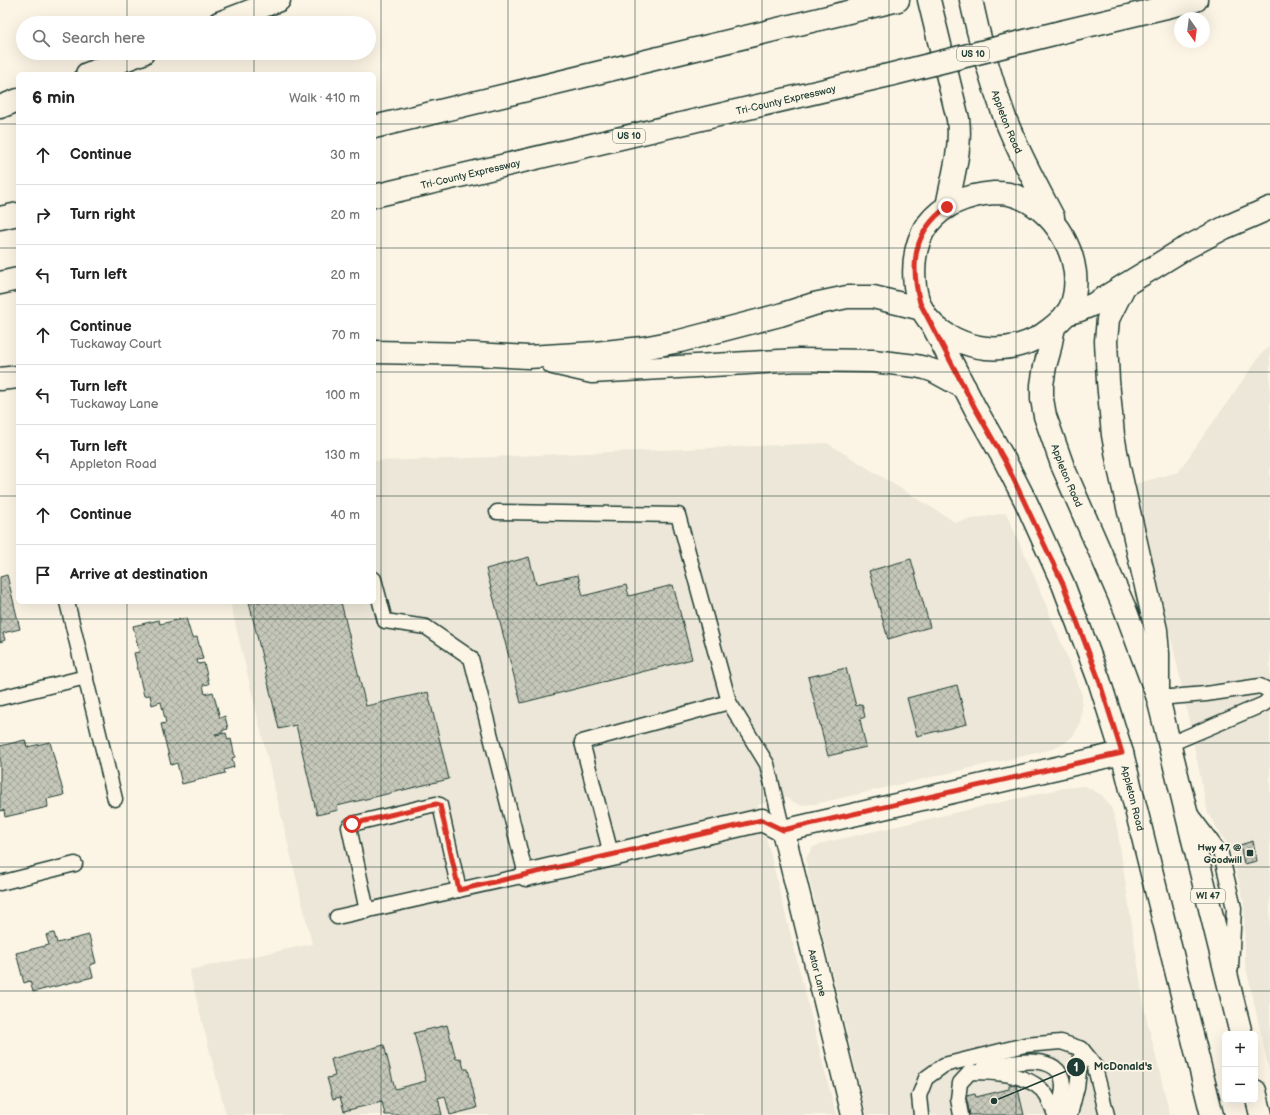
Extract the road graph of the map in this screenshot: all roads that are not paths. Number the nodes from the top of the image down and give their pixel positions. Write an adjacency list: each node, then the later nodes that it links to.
1 (279, 0): 6 (main road)
2 (898, 0): 11 (main road)
3 (929, 0): 13 (main road)
4 (971, 0): 17 (main road, Appleton Road)
5 (1196, 0): 12 (main road, Tri-County Expressway / US 10, bridge)
6 (237, 16)
7 (124, 60): 8 (main road)
8 (92, 72)
9 (16, 101): 10 (main road)
10 (0, 107)
11 (376, 127)
12 (376, 196)
13 (947, 207): 17 (main road, Appleton Road); 21 (main road, Appleton Road)
14 (1270, 208): 20 (main road)
15 (16, 214): 16 (main road)
16 (0, 218)
17 (1063, 236): 22 (main road, Appleton Road)
18 (16, 279): 19 (main road)
19 (0, 283)
20 (1125, 285): 22 (main road); 34 (main road)
21 (926, 316): 22 (main road); 24 (main road); 27 (main road, Appleton Road)
22 (1060, 320): 34 (main road, Appleton Road)
23 (376, 352): 24 (main road)
24 (528, 357): 27 (main road)
25 (16, 377): 26 (main road)
26 (0, 379)
27 (964, 388): 38 (main road, Appleton Road)
28 (497, 512): 36 (lane)
29 (376, 586): 43 (lane)
30 (68, 604): 31 (lane)
31 (86, 678): 33 (lane); 39 (lane)
32 (1270, 691): 34 (lane)
33 (0, 698)
34 (1158, 698): 37 (main road, Appleton Road / WI 47)
35 (1270, 698): 37 (lane)
36 (728, 702): 40 (lane); 41 (lane)
37 (1170, 744): 48 (main road, Appleton Road / WI 47)
38 (1122, 753): 40 (main road); 58 (main road, Appleton Road)
39 (115, 799)
40 (783, 830): 41 (main road); 52 (main road, Astor Lane)
41 (611, 854): 43 (main road)
42 (75, 864): 44 (lane)
43 (526, 875): 45 (lane)
44 (0, 883)
45 (459, 890): 46 (lane); 46 (lane)
46 (367, 911): 47 (lane)
47 (337, 917)
48 (1241, 1031)
49 (1082, 1049): 53 (lane); 56 (lane); 57 (lane)
50 (970, 1072): 54 (lane); 55 (lane); 55 (lane)
51 (1258, 1103): 59 (main road)
52 (853, 1115)
53 (921, 1115)
54 (961, 1115)
55 (1056, 1115)
56 (1070, 1115)
57 (1106, 1115)
58 (1212, 1115)
59 (1261, 1115)

